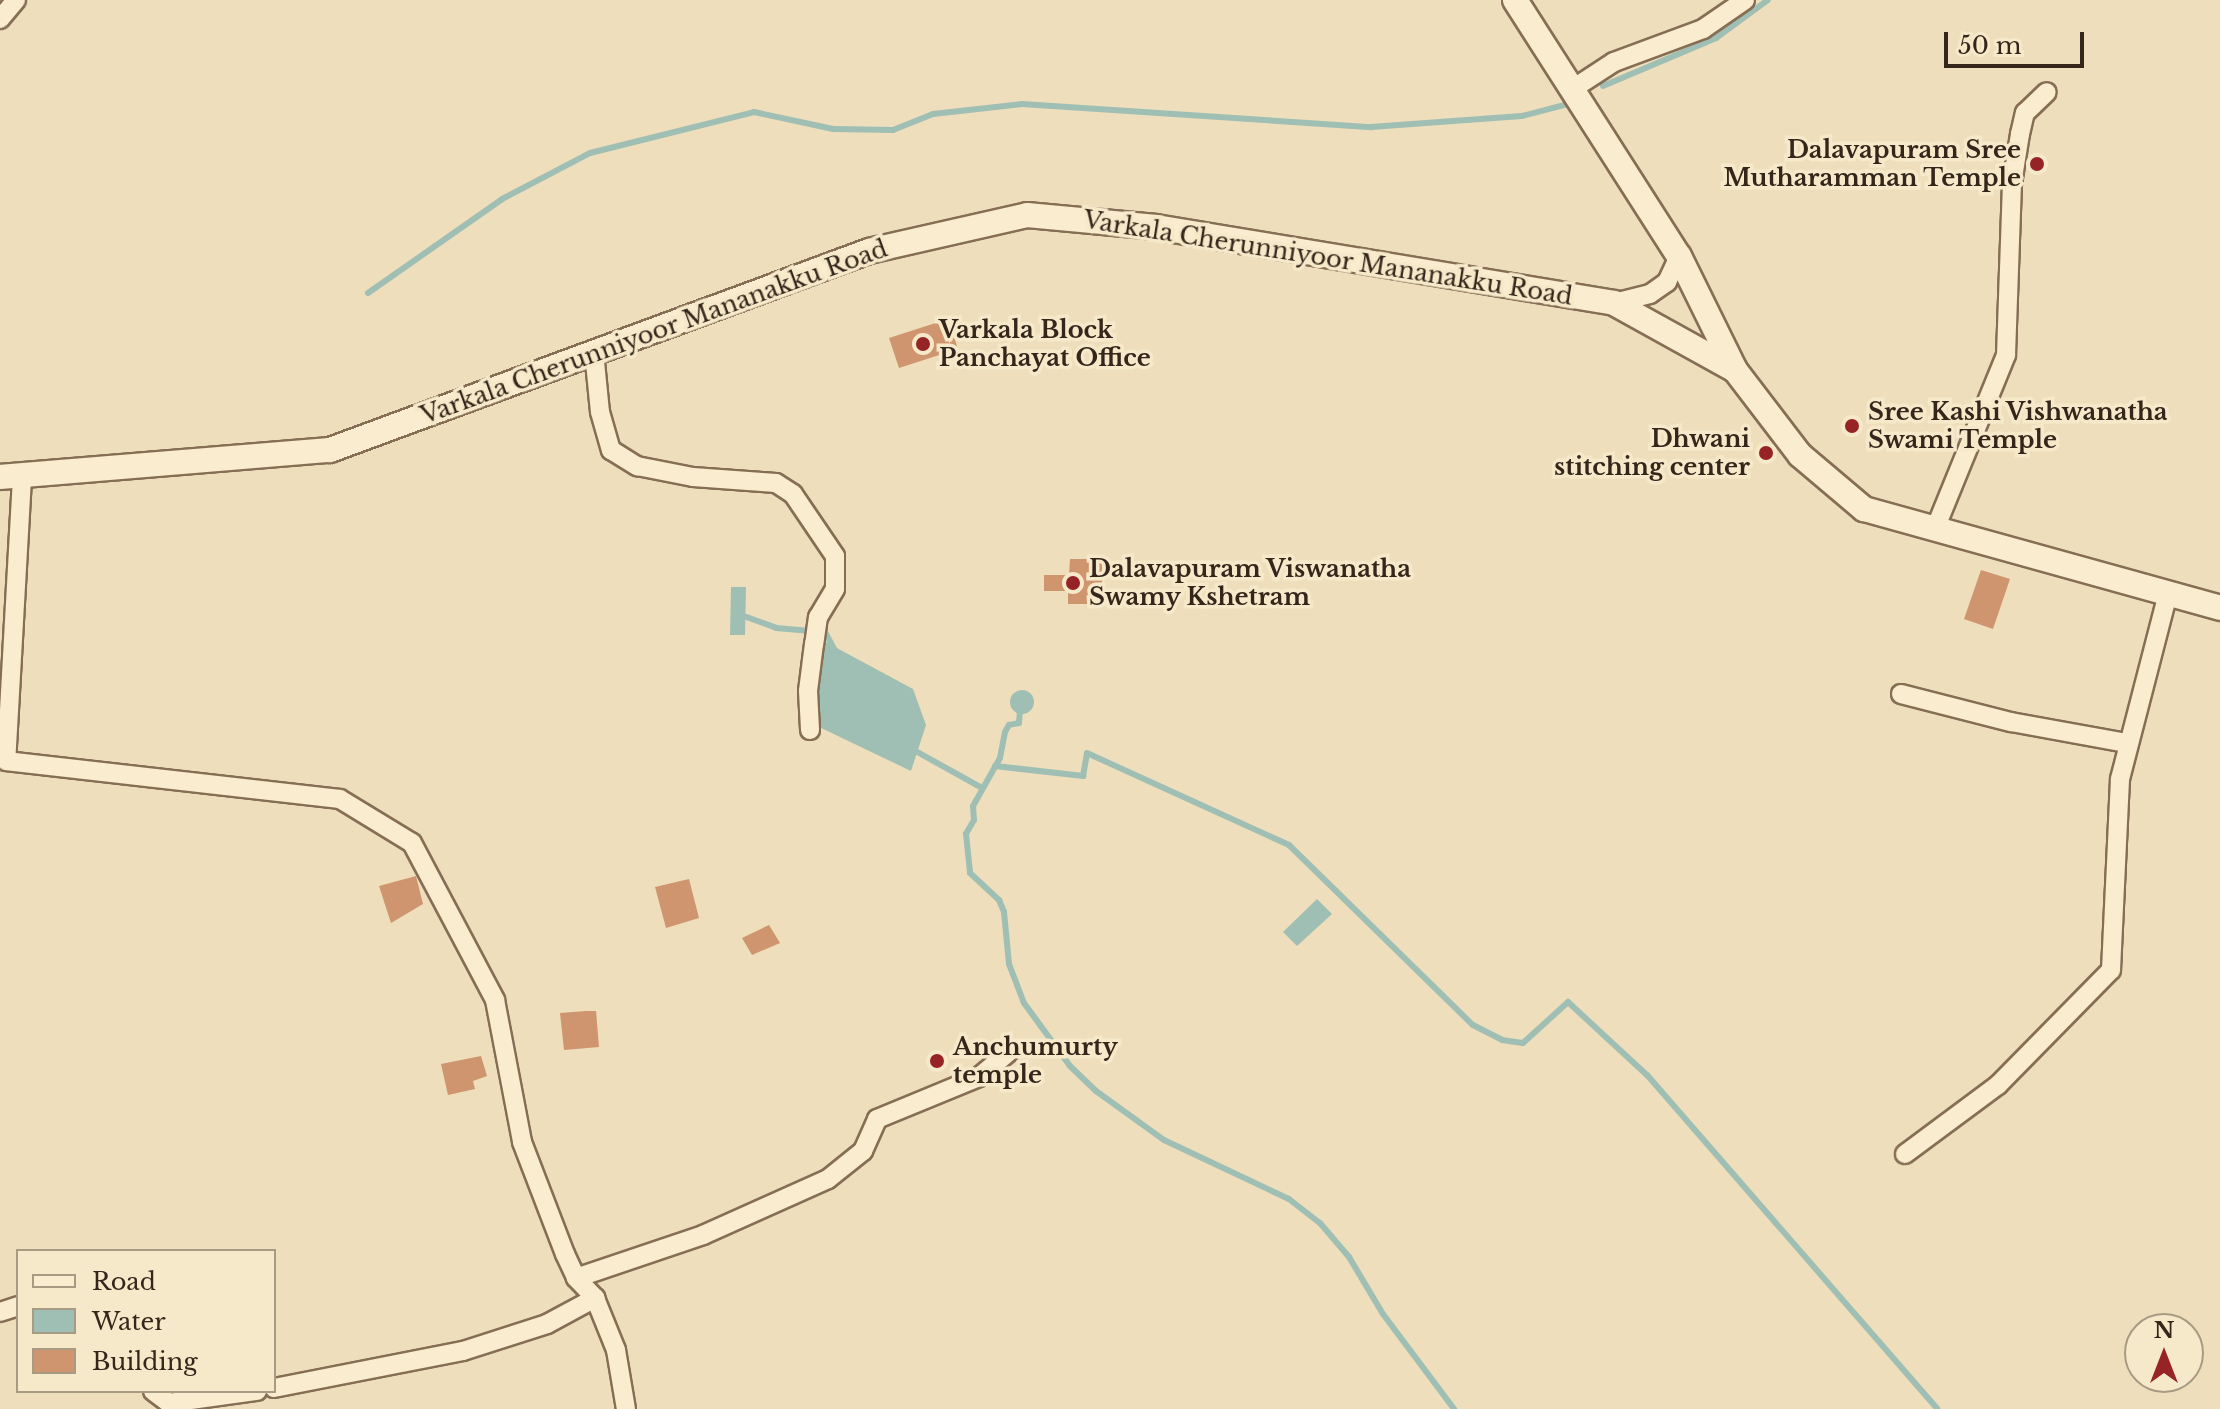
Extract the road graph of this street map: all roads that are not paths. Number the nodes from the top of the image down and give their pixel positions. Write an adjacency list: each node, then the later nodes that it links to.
1 (16, 0): 4 (street)
2 (1515, 0): 5 (main road)
3 (1745, 0): 5 (street)
4 (0, 19)
5 (1571, 90): 7 (main road)
6 (2047, 92): 12 (street)
7 (1679, 256): 8 (street); 10 (main road)
8 (1614, 303): 9 (main road, Varkala Cherunniyoor Mananakku Road); 10 (main road, Varkala Cherunniyoor Mananakku Road)
9 (594, 352): 11 (main road, Varkala Cherunniyoor Mananakku Road); 16 (street)
10 (1735, 370): 12 (main road, Varkala Cherunniyoor Mananakku Road)
11 (11, 477): 18 (street)
12 (1935, 529): 13 (main road, Varkala Cherunniyoor Mananakku Road)
13 (2168, 594): 14 (main road, Varkala Cherunniyoor Mananakku Road); 17 (street)
14 (2220, 608)
15 (1901, 694): 17 (street)
16 (810, 730)
17 (2127, 743): 20 (street)
18 (3, 764): 21 (street)
19 (1008, 1053): 21 (street)
20 (1905, 1154)
21 (576, 1278): 22 (street)
22 (595, 1298): 23 (street); 26 (street)
23 (276, 1388)
24 (156, 1393): 25 (street)
25 (242, 1393)
26 (626, 1409)

